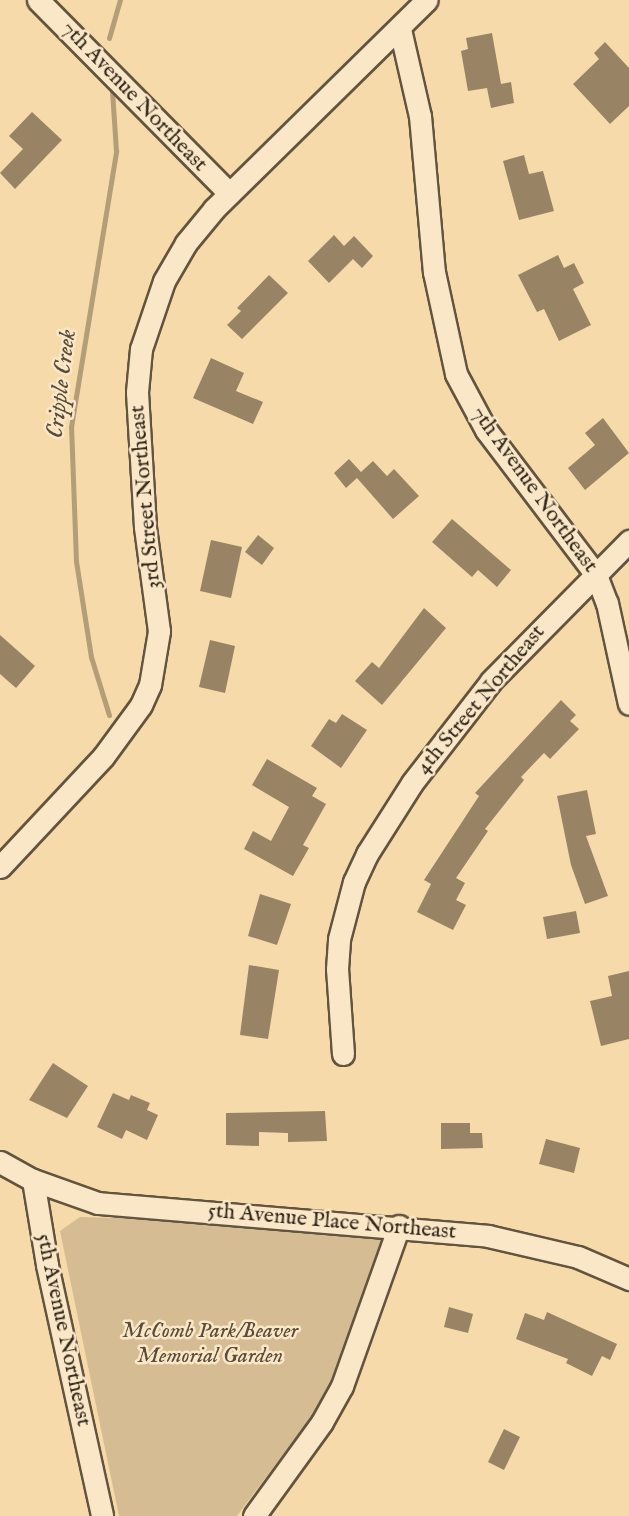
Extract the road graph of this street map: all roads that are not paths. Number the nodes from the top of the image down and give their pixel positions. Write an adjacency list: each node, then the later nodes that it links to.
1 (38, 0): 4 (street, 7th Avenue Northeast)
2 (427, 0): 3 (street, 3rd Street Northeast)
3 (400, 29): 4 (street, 3rd Street Northeast); 6 (street, 7th Avenue Northeast)
4 (229, 194): 8 (street, 3rd Street Northeast)
5 (629, 542): 6 (street, 4th Street Northeast)
6 (596, 575): 7 (street, 7th Avenue Northeast); 9 (street, 4th Street Northeast)
7 (629, 704)
8 (0, 867)
9 (343, 1054)
10 (0, 1162): 11 (street)
11 (33, 1180): 12 (street, 5th Avenue Place Northeast); 14 (street, 5th Avenue Northeast)
12 (399, 1226): 13 (street, 5th Avenue Place Northeast); 15 (street)
13 (629, 1279)
14 (102, 1516)
15 (254, 1516)

